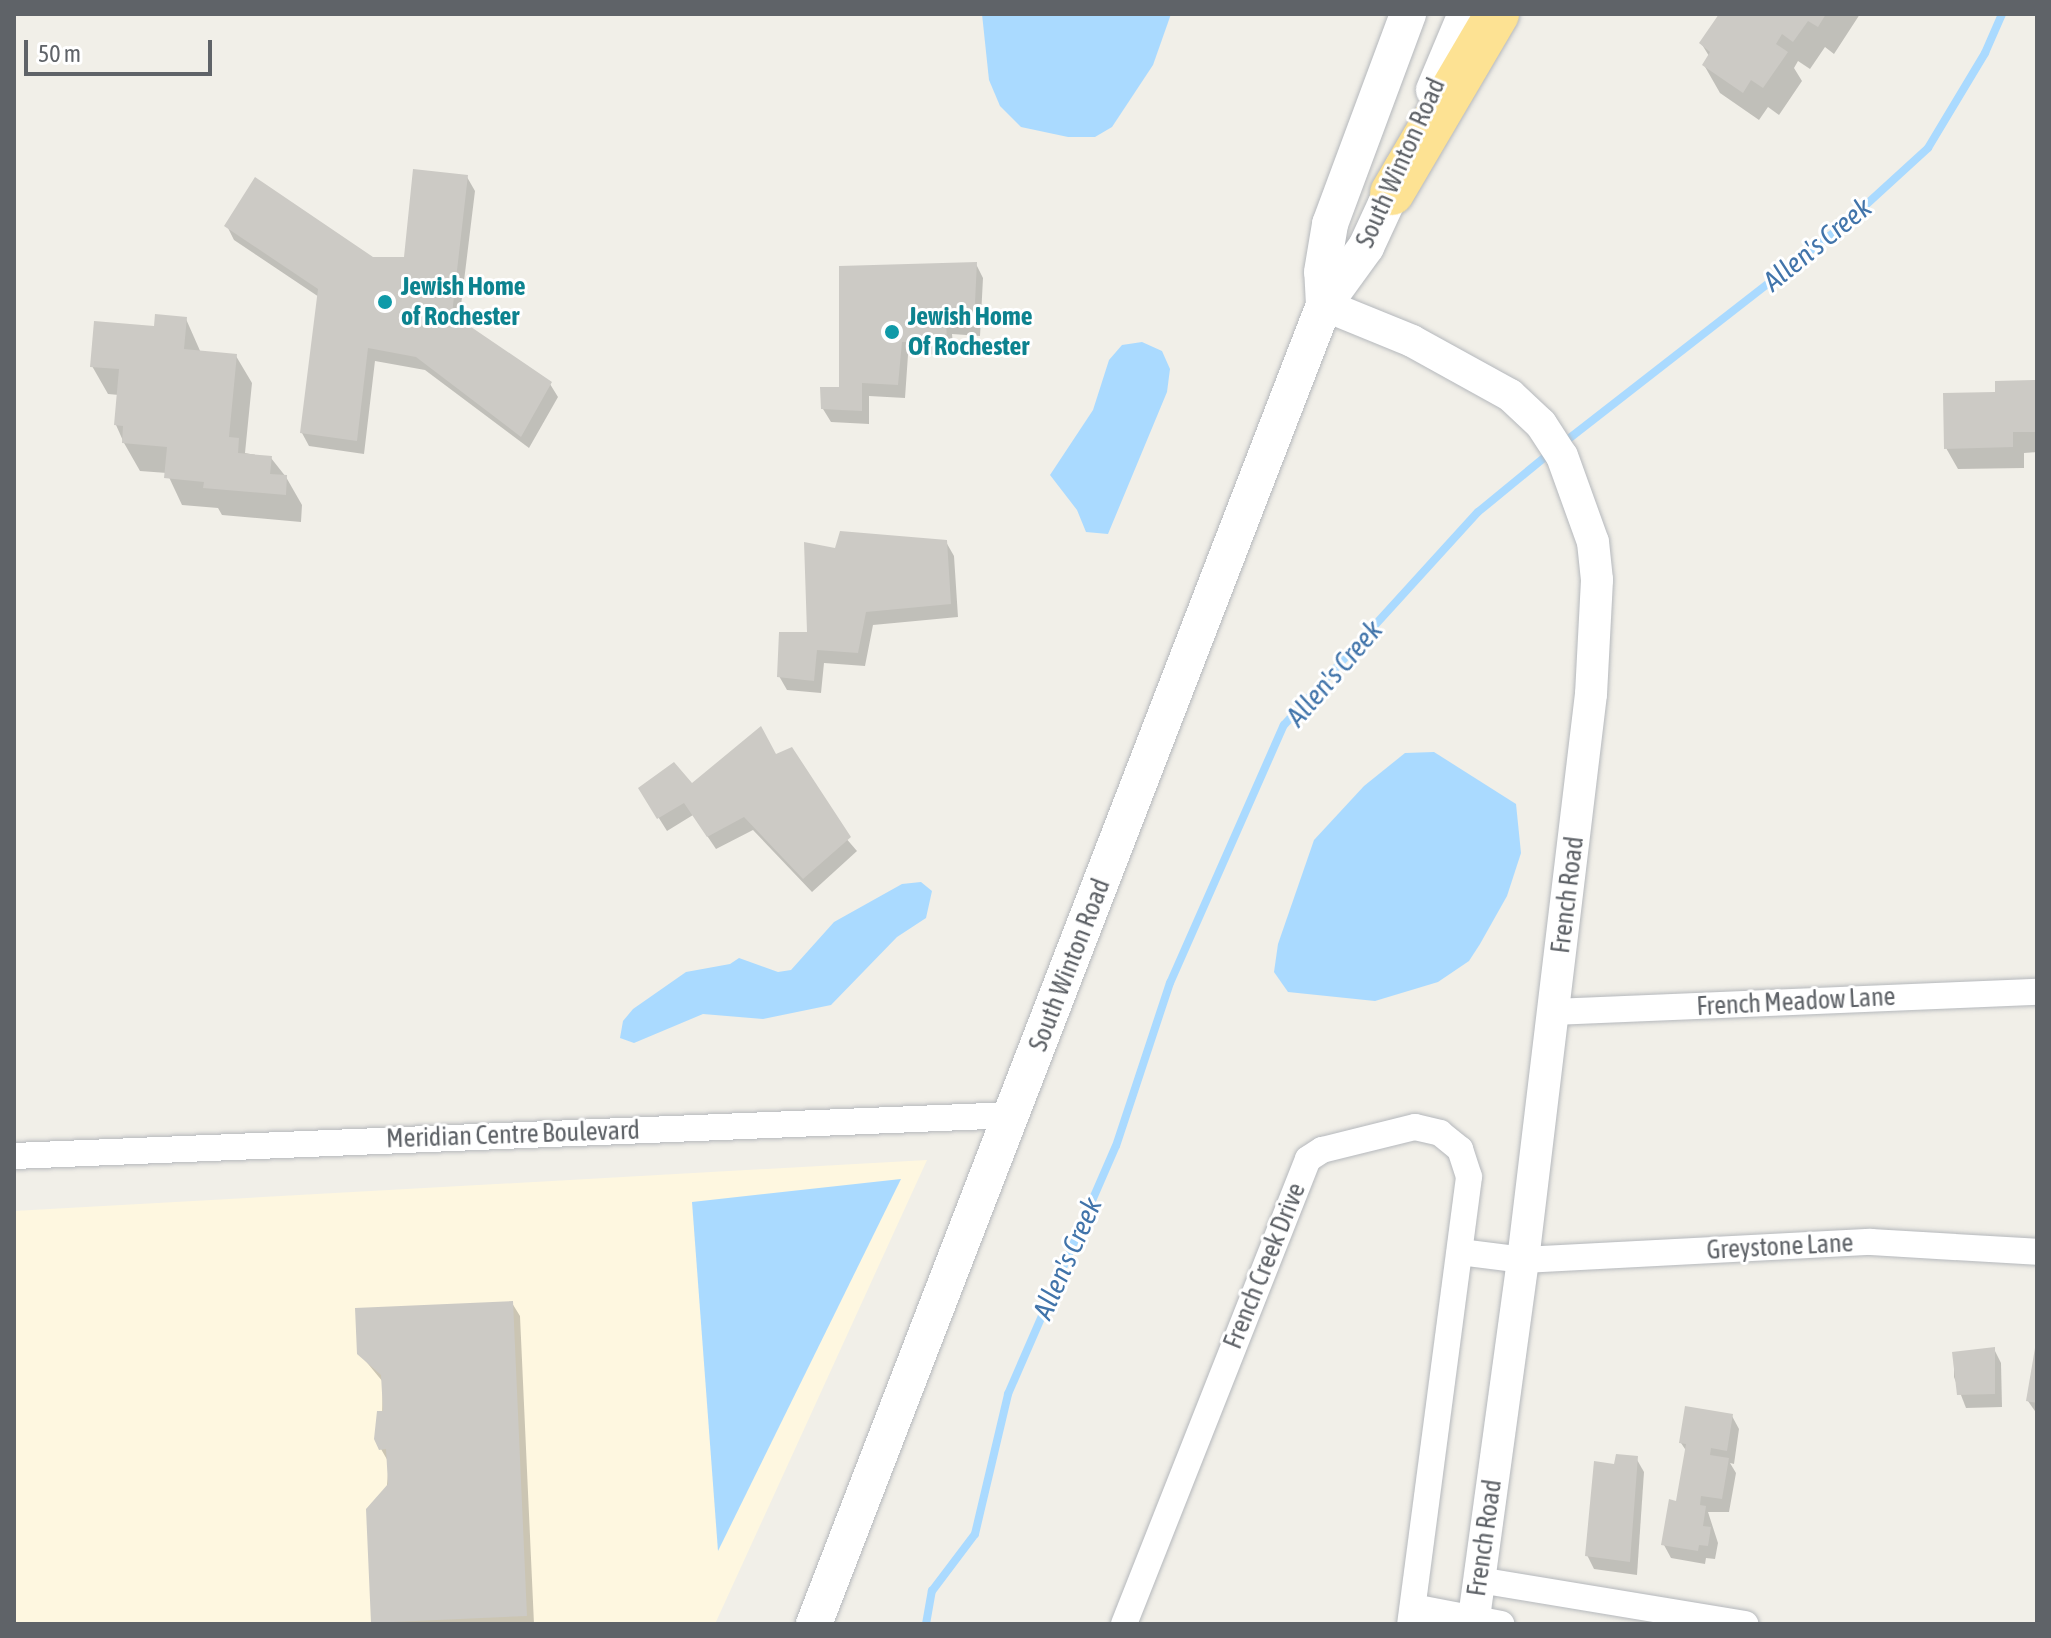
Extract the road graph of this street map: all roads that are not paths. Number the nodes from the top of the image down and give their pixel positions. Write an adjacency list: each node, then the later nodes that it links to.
1 (1408, 14): 5 (main road, South Winton Road)
2 (1466, 14): 4 (main road, South Winton Road)
3 (1497, 14): 4 (highway)
4 (1392, 193): 5 (main road, South Winton Road)
5 (1324, 305): 7 (street, French Road); 8 (main road, South Winton Road)
6 (2037, 992): 7 (street, French Meadow Lane)
7 (1554, 1012): 12 (street, French Road)
8 (1012, 1115): 9 (street, Meridian Centre Boulevard); 16 (main road, South Winton Road)
9 (14, 1156)
10 (1460, 1252): 12 (street); 14 (street, French Creek Drive); 17 (street, French Creek Drive)
11 (2037, 1252): 12 (street, Greystone Lane)
12 (1523, 1260): 13 (street, French Road)
13 (1479, 1580): 15 (street, French Road); 18 (street)
14 (1412, 1616): 15 (street, French Creek Drive)
15 (1483, 1622)
16 (814, 1624)
17 (1124, 1624)
18 (1745, 1624)

